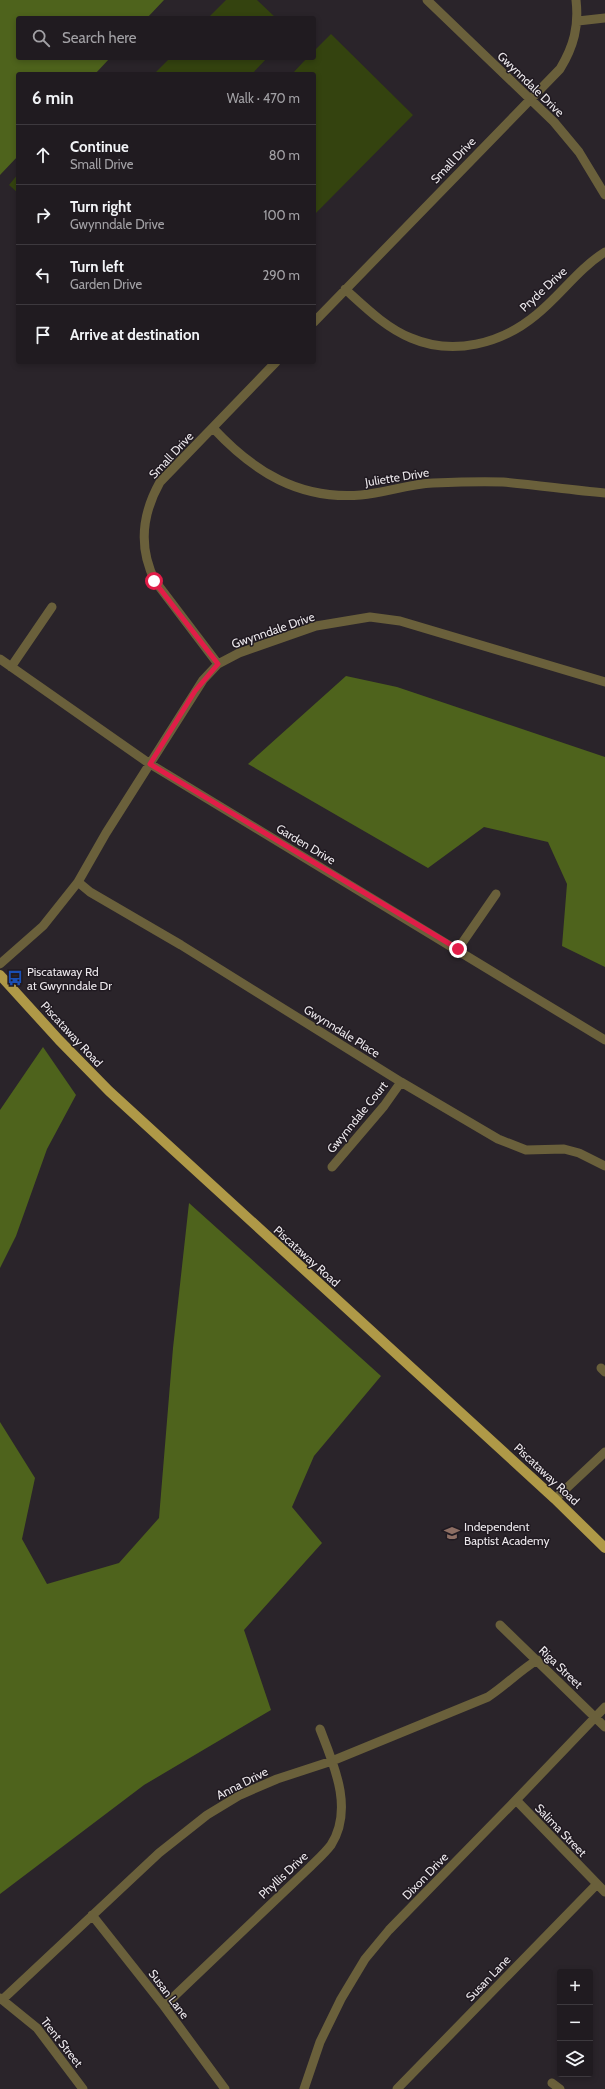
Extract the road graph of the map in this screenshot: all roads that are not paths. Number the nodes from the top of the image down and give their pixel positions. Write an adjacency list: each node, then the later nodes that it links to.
1 (427, 0): 5 (street, Gwynndale Drive)
2 (576, 0): 4 (street, Small Drive)
3 (605, 18): 4 (street)
4 (578, 21): 5 (street, Small Drive)
5 (529, 99): 6 (street, Gwynndale Drive); 8 (street, Small Drive)
6 (605, 195)
7 (605, 252): 8 (street, Pryde Drive)
8 (346, 289): 9 (street, Small Drive)
9 (316, 320)
10 (274, 364): 11 (street, Small Drive)
11 (213, 428): 12 (street, Juliette Drive); 15 (street, Small Drive)
12 (605, 493)
13 (52, 607): 16 (street)
14 (0, 659): 16 (street, Garden Drive)
15 (218, 664): 17 (street, Gwynndale Drive); 18 (street, Gwynndale Drive)
16 (11, 666): 18 (street, Garden Drive)
17 (605, 682)
18 (150, 764): 19 (street, Gwynndale Drive); 21 (street, Garden Drive)
19 (78, 882): 22 (street, Gwynndale Drive); 25 (street, Gwynndale Place)
20 (496, 894): 21 (street)
21 (458, 949): 24 (street, Garden Drive)
22 (0, 964)
23 (0, 975): 29 (main road, Piscataway Road)
24 (605, 1040)
25 (401, 1082): 26 (street, Gwynndale Place); 27 (street, Gwynndale Court)
26 (605, 1166)
27 (332, 1167)
28 (605, 1452): 29 (street)
29 (554, 1499): 30 (main road, Piscataway Road)
30 (605, 1548)
31 (500, 1626): 32 (street, Riga Street)
32 (537, 1660): 34 (street, Riga Street); 37 (street, Anna Drive)
33 (605, 1707): 34 (street, Dixon Drive)
34 (595, 1717): 35 (street, Riga Street); 38 (street, Dixon Drive)
35 (605, 1727)
36 (320, 1729): 37 (street, Phyllis Drive)
37 (332, 1760): 41 (street, Anna Drive); 43 (street, Phyllis Drive)
38 (516, 1800): 39 (street, Salima Street); 47 (street, Dixon Drive)
39 (597, 1884): 40 (street, Salima Street); 48 (street, Susan Lane)
40 (605, 1892)
41 (92, 1915): 42 (street, Anna Drive); 43 (street, Susan Lane)
42 (1, 1999): 45 (street, Trent Street)
43 (164, 2006): 46 (street, Susan Lane)
44 (552, 2083): 49 (street)
45 (83, 2089)
46 (225, 2089)
47 (304, 2089)
48 (397, 2089)
49 (560, 2089)

